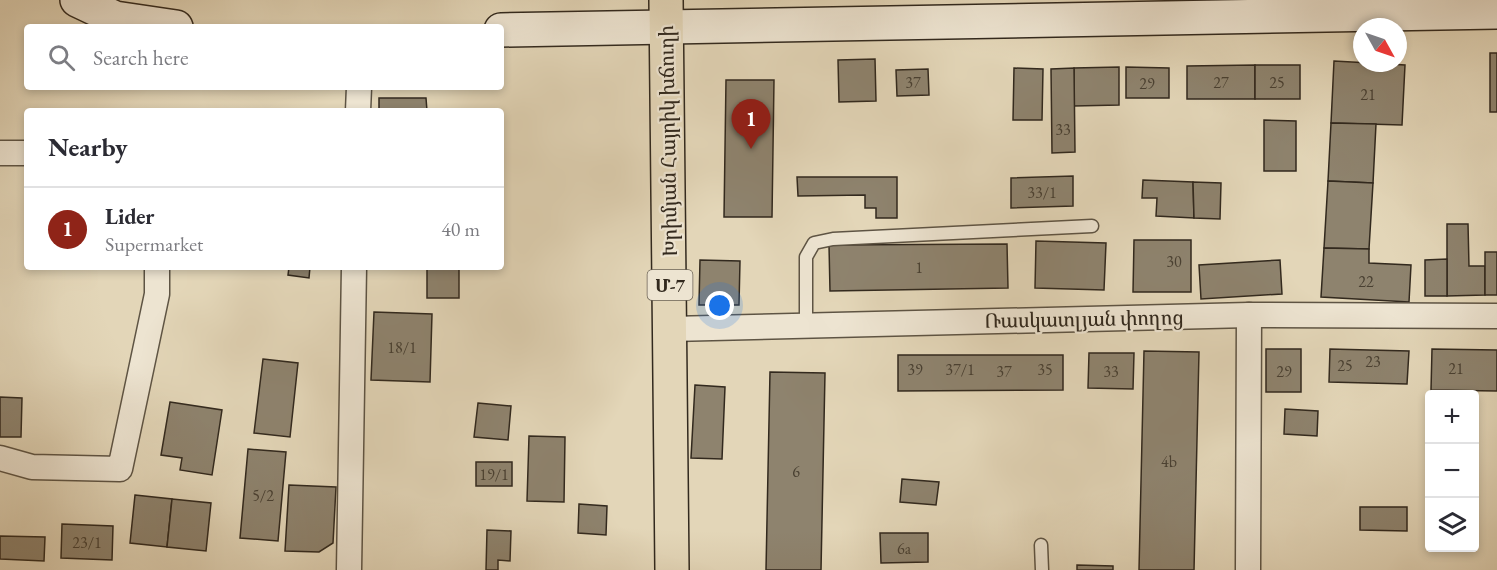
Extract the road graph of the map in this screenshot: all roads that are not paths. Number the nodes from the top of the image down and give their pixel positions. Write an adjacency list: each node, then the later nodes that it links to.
1 (77, 0): 4 (main road)
2 (1497, 12): 3 (main road)
3 (666, 14): 5 (main road); 16 (highway, Խրիմյան Հայրիկ խճուղի / Մ-7)
4 (156, 24)
5 (504, 30)
6 (359, 90): 7 (street)
7 (358, 108)
8 (0, 153): 9 (street)
9 (24, 153)
10 (1092, 226): 15 (lane)
11 (157, 270): 17 (street)
12 (354, 270): 19 (street)
13 (1249, 315): 14 (street, Ռասկատլյան փողոց); 15 (street, Ռասկատլյան փողոց); 22 (street)
14 (1497, 316)
15 (806, 325): 16 (street, Ռասկատլյան փողոց)
16 (671, 329): 20 (highway, Խրիմյան Հայրիկ խճուղի / Մ-7)
17 (0, 458)
18 (1041, 545): 21 (lane)
19 (349, 570)
20 (672, 570)
21 (1042, 570)
22 (1248, 570)

